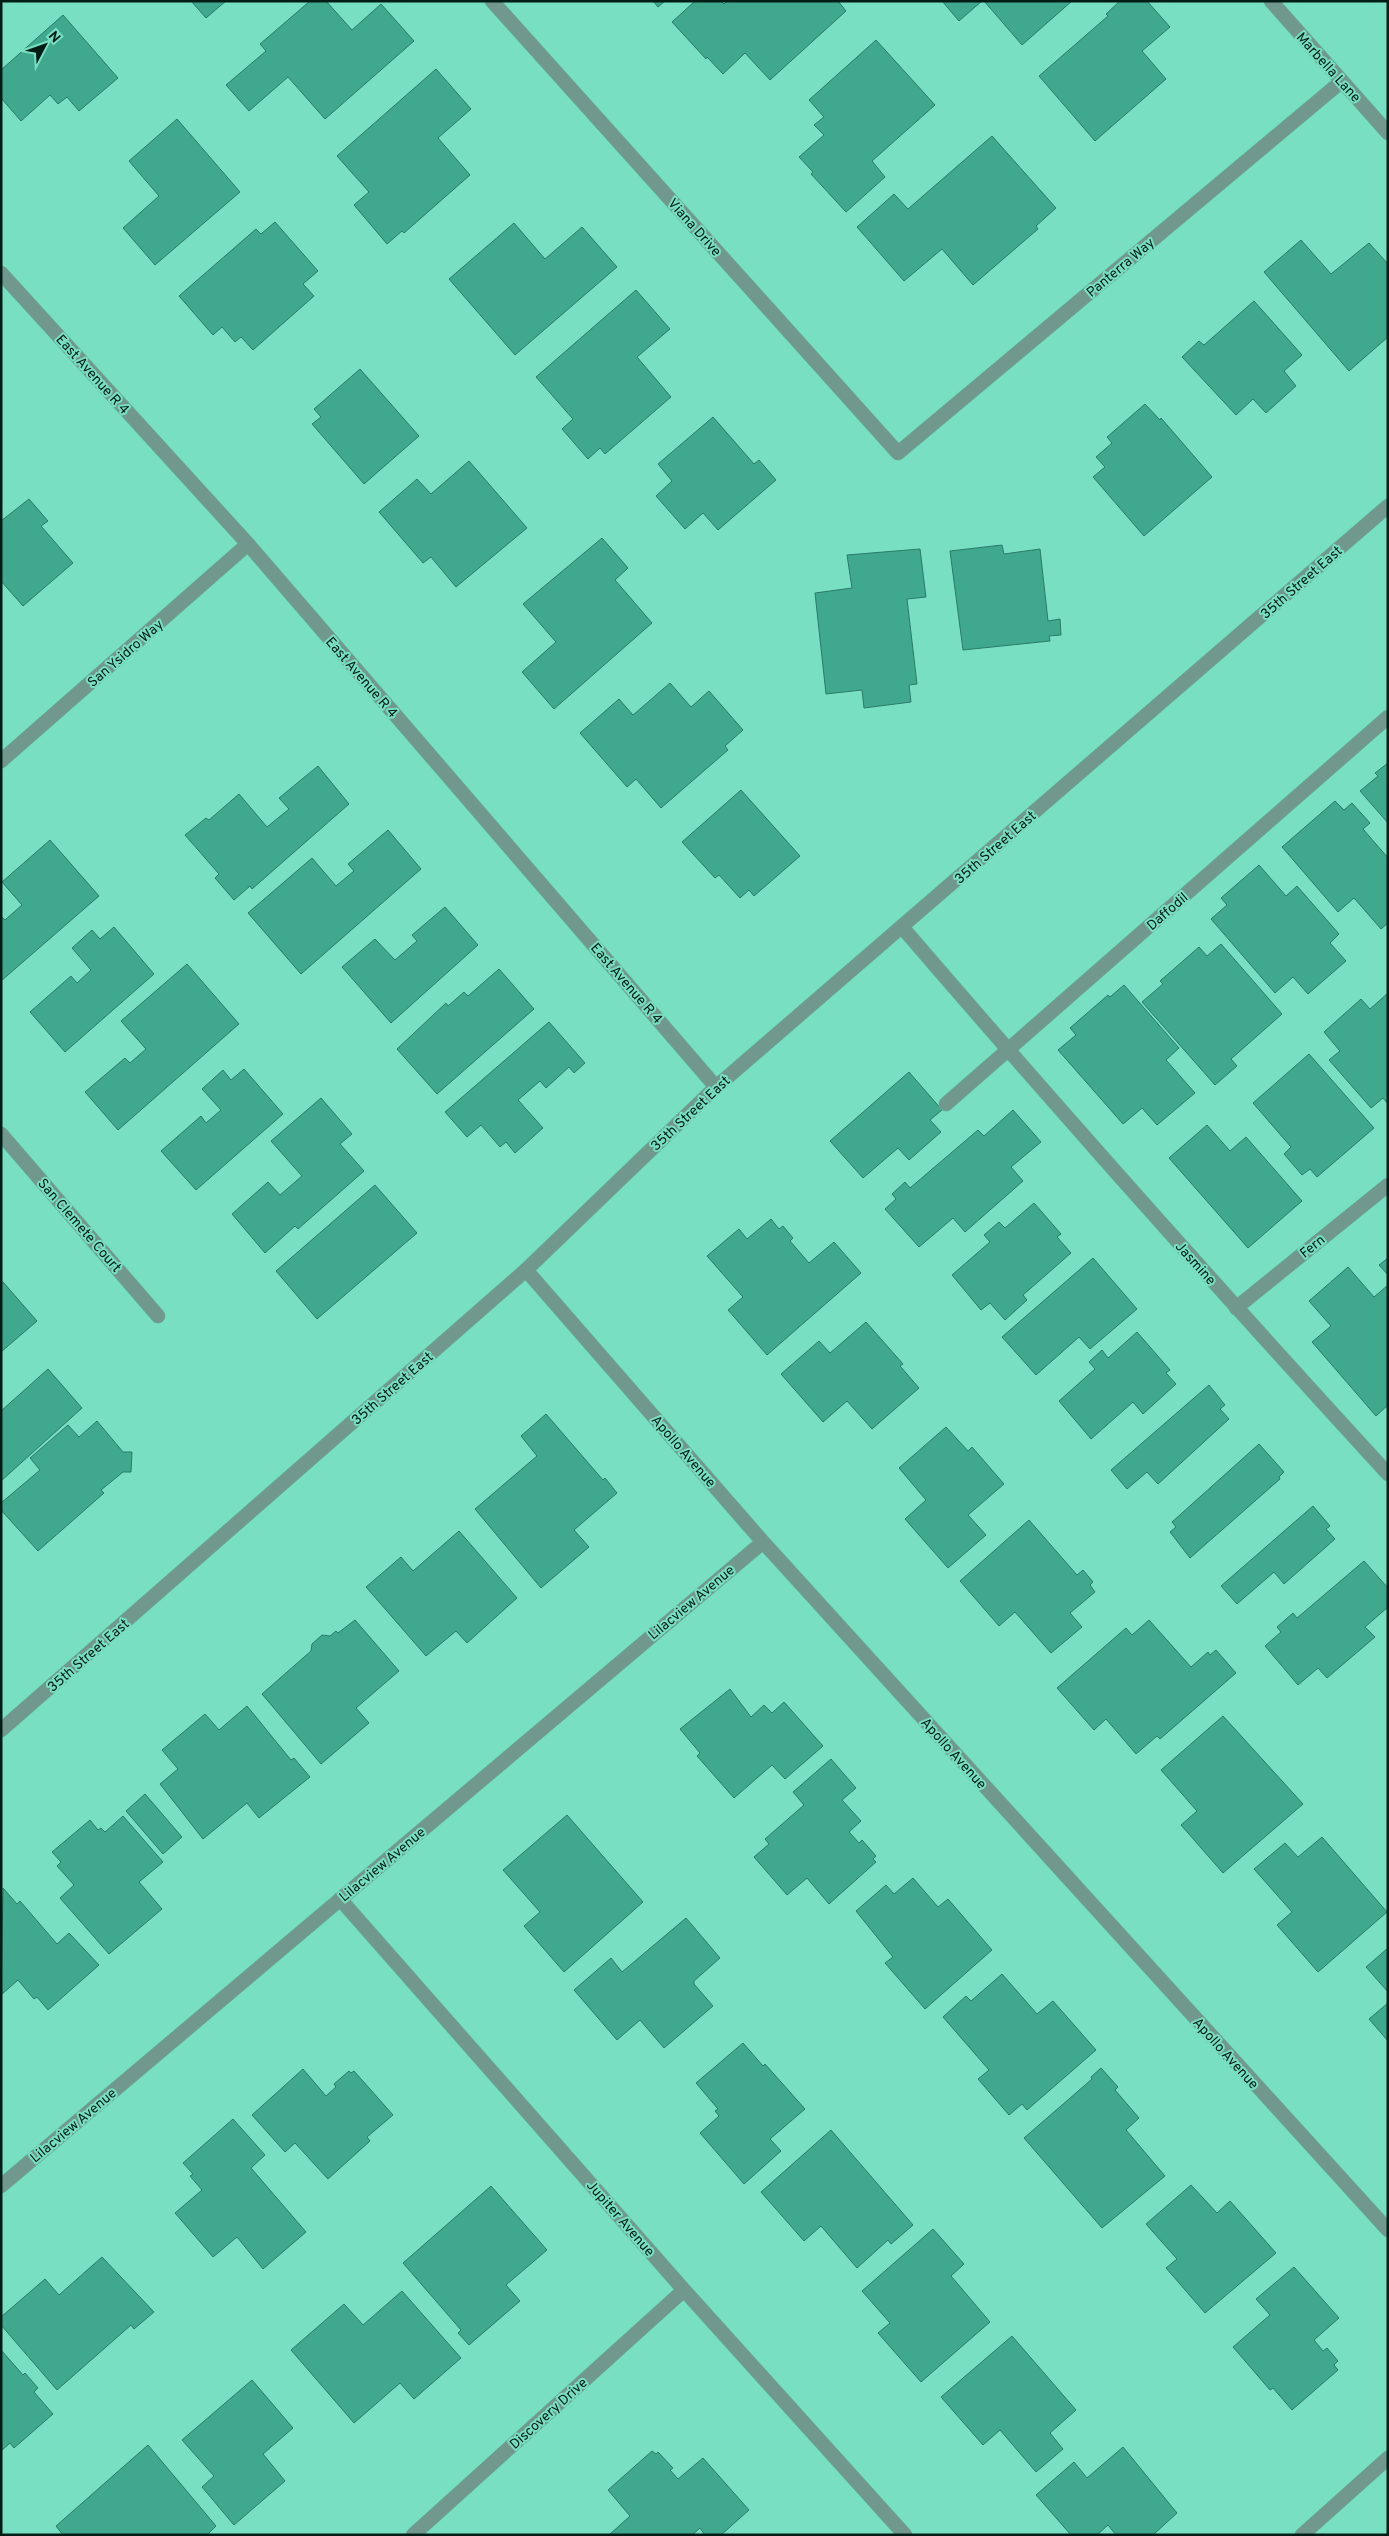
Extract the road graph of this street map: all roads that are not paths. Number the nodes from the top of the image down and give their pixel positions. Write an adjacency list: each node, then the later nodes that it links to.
1 (492, 1): 6 (street, Viana Drive)
2 (1271, 1): 3 (street, Marbella Lane)
3 (1342, 81): 4 (street, Marbella Lane); 6 (street, Panterra Way)
4 (1388, 133)
5 (1, 273): 8 (street, East Avenue R 4)
6 (898, 453)
7 (1388, 506): 11 (street, 35th Street East)
8 (248, 544): 10 (street, San Ysidro Way); 13 (street, East Avenue R 4)
9 (1388, 717): 12 (street, Daffodil)
10 (1, 761)
11 (902, 927): 12 (street, Jasmine); 13 (street, 35th Street East)
12 (1008, 1050): 14 (street, Daffodil); 18 (street, Jasmine)
13 (716, 1087): 17 (street, 35th Street East)
14 (946, 1104)
15 (1, 1134): 19 (street, San Clemete Court)
16 (1388, 1185): 18 (street, Fern)
17 (526, 1270): 21 (street, Apollo Avenue); 22 (street, 35th Street East)
18 (1236, 1308): 20 (street, Jasmine)
19 (158, 1316)
20 (1388, 1474)
21 (763, 1542): 23 (street, Lilacview Avenue); 25 (street, Apollo Avenue)
22 (1, 1730)
23 (340, 1899): 24 (street, Lilacview Avenue); 26 (street, Jupiter Avenue)
24 (1, 2186)
25 (1388, 2230)
26 (684, 2290): 28 (street, Discovery Drive); 29 (street, Jupiter Avenue)
27 (1388, 2458): 30 (street)
28 (413, 2535)
29 (905, 2535)
30 (1302, 2535)

